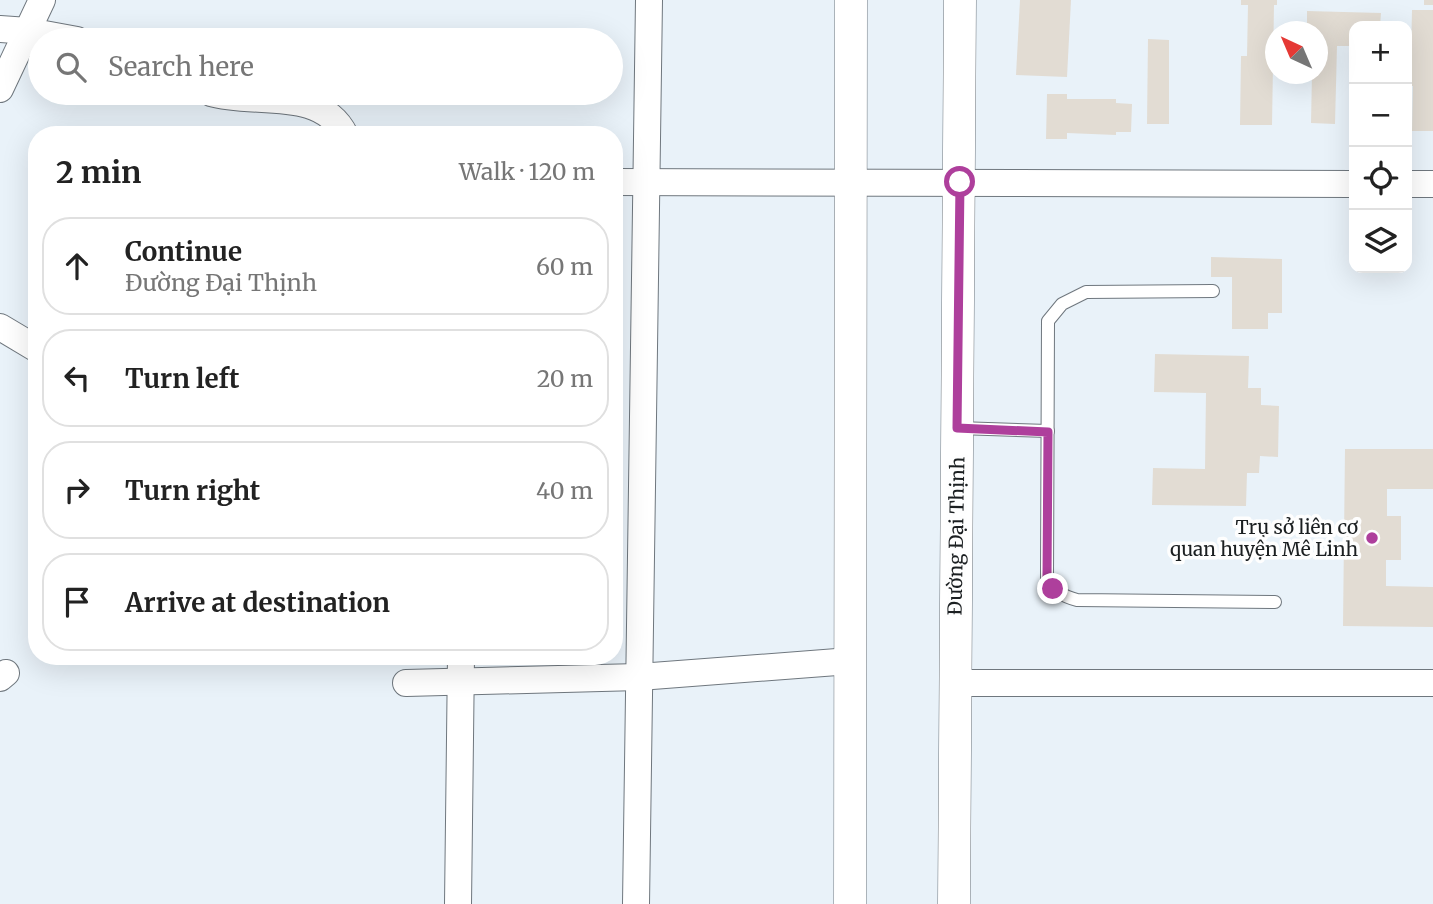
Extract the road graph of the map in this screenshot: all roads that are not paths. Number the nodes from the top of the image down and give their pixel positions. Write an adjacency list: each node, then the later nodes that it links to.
1 (42, 0): 5 (street)
2 (649, 0): 11 (street)
3 (851, 0): 13 (street)
4 (960, 0): 14 (street, Đường Đại Thịnh)
5 (29, 28)
6 (0, 29): 7 (street)
7 (28, 31): 8 (street)
8 (0, 89)
9 (315, 105): 10 (street)
10 (339, 126)
11 (645, 181): 12 (street); 13 (street); 26 (street)
12 (623, 182)
13 (850, 182): 14 (street); 24 (street)
14 (960, 182): 15 (street); 21 (street, Đường Đại Thịnh)
15 (1349, 184)
16 (1412, 184): 17 (street)
17 (1433, 184)
18 (1213, 291): 22 (lane)
19 (0, 327): 20 (street)
20 (28, 344)
21 (957, 428): 22 (lane); 28 (street, Đường Đại Thịnh)
22 (1048, 432): 23 (lane)
23 (1275, 602)
24 (850, 661): 26 (street); 32 (street)
25 (461, 669): 26 (street); 27 (street); 30 (street)
26 (639, 677): 31 (street)
27 (406, 683)
28 (955, 683): 29 (street); 33 (street, Đường Đại Thịnh)
29 (1433, 683)
30 (458, 904)
31 (636, 904)
32 (850, 904)
33 (954, 904)

